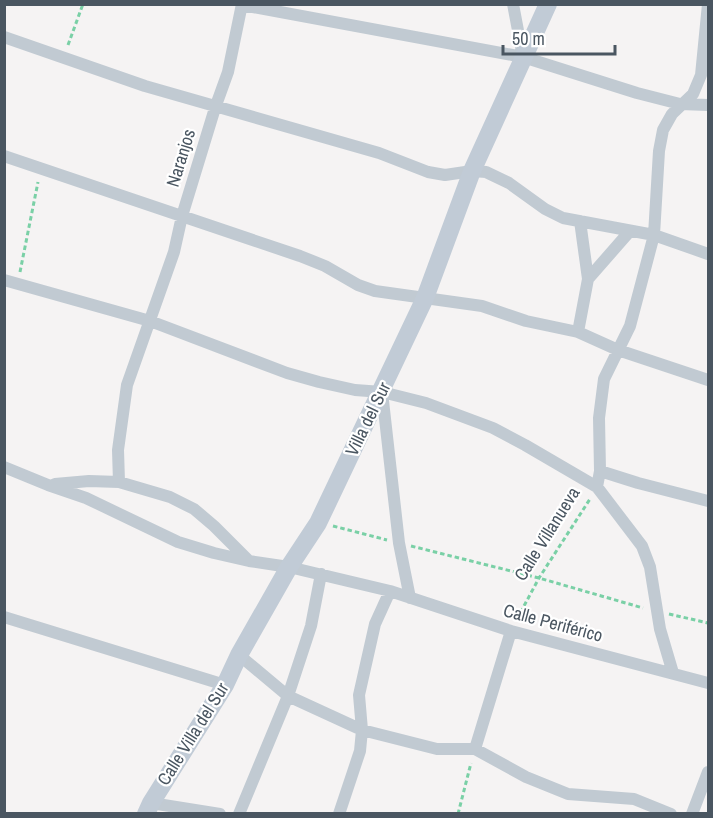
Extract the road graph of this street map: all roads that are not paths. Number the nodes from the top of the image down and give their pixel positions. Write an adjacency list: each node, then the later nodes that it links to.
1 (513, 4): 6 (street)
2 (548, 4): 6 (street)
3 (708, 4): 7 (street, Calle Villanueva)
4 (242, 5): 6 (street); 9 (street, Naranjos)
5 (4, 37): 9 (street)
6 (523, 57): 7 (street); 11 (street)
7 (680, 104): 8 (street); 15 (street, Calle Villanueva)
8 (708, 105)
9 (215, 108): 11 (street); 12 (street, Naranjos)
10 (4, 156): 12 (street)
11 (472, 171): 13 (street); 19 (street, Villa del Sur)
12 (182, 216): 19 (street); 20 (street, Naranjos)
13 (580, 222): 14 (street); 17 (street)
14 (630, 231): 15 (street); 17 (street)
15 (654, 235): 16 (street); 22 (street, Calle Villanueva)
16 (708, 254)
17 (588, 279): 21 (street)
18 (4, 280): 20 (street)
19 (424, 298): 21 (street); 24 (street, Villa del Sur)
20 (150, 321): 24 (street); 27 (street, Naranjos)
21 (578, 332): 22 (street)
22 (618, 350): 23 (street); 26 (street, Calle Villanueva)
23 (708, 380)
24 (382, 392): 29 (street); 32 (street, Villa del Sur); 35 (street)
25 (4, 467): 28 (street, Calle Periférico)
26 (600, 471): 29 (street, Calle Villanueva); 30 (street)
27 (119, 482): 28 (street); 31 (street)
28 (48, 485): 31 (street, Calle Periférico)
29 (597, 488): 39 (street)
30 (708, 501)
31 (249, 561): 32 (street, Calle Periférico)
32 (289, 567): 33 (street, Calle Periférico); 38 (street, Villa del Sur)
33 (321, 574): 34 (street, Calle Periférico); 42 (street)
34 (390, 591): 35 (street, Calle Periférico); 43 (street)
35 (410, 598): 37 (street, Calle Periférico)
36 (4, 617): 41 (street)
37 (511, 631): 39 (street, Calle Periférico); 44 (street)
38 (239, 655): 41 (street, Calle Villa del Sur); 42 (street)
39 (673, 673): 40 (street, Calle Periférico)
40 (708, 683)
41 (225, 685): 46 (street, Calle Villa del Sur)
42 (288, 696): 43 (street); 48 (street)
43 (362, 730): 44 (street); 49 (street)
44 (475, 749): 50 (street)
45 (708, 772): 51 (street)
46 (149, 808): 47 (street)
47 (220, 813)
48 (239, 813)
49 (339, 813)
50 (671, 813)
51 (692, 813)

